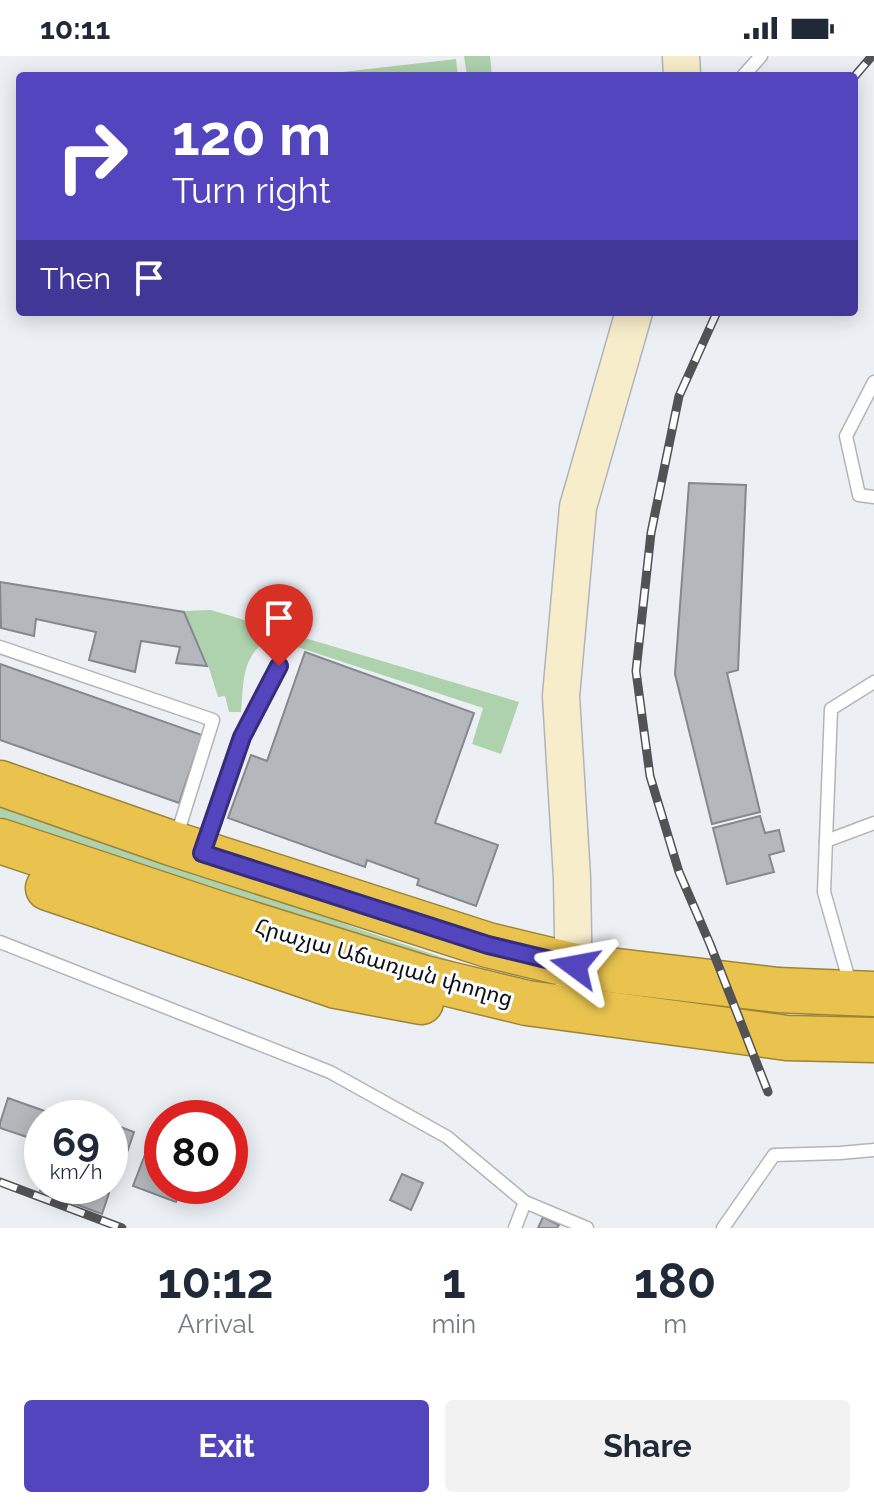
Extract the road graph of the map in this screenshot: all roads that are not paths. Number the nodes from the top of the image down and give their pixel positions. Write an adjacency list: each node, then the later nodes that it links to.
1 (761, 56): 2 (lane)
2 (747, 72)
3 (633, 316): 16 (street)
4 (874, 382): 5 (lane)
5 (874, 497)
6 (0, 647): 13 (lane)
7 (279, 666): 13 (lane)
8 (874, 682): 12 (lane)
9 (0, 783): 13 (highway, Հրաչյա Աճառյան փողոց)
10 (874, 823): 12 (lane)
11 (0, 841): 18 (highway, Հրաչյա Աճառյան փողոց)
12 (826, 841): 17 (lane)
13 (188, 848): 16 (highway, Հրաչյա Աճառյան փողոց)
14 (0, 872): 18 (highway)
15 (0, 942): 22 (lane)
16 (575, 966): 17 (highway, Հրաչյա Աճառյան փողոց); 19 (street)
17 (863, 993)
18 (527, 1003): 19 (highway, Հրաչյա Աճառյան փողոց)
19 (574, 1010): 20 (highway, Հրաչյա Աճառյան փողոց)
20 (874, 1040)
21 (874, 1150): 25 (lane)
22 (525, 1202): 23 (lane); 24 (lane)
23 (515, 1228)
24 (587, 1228)
25 (723, 1228)

